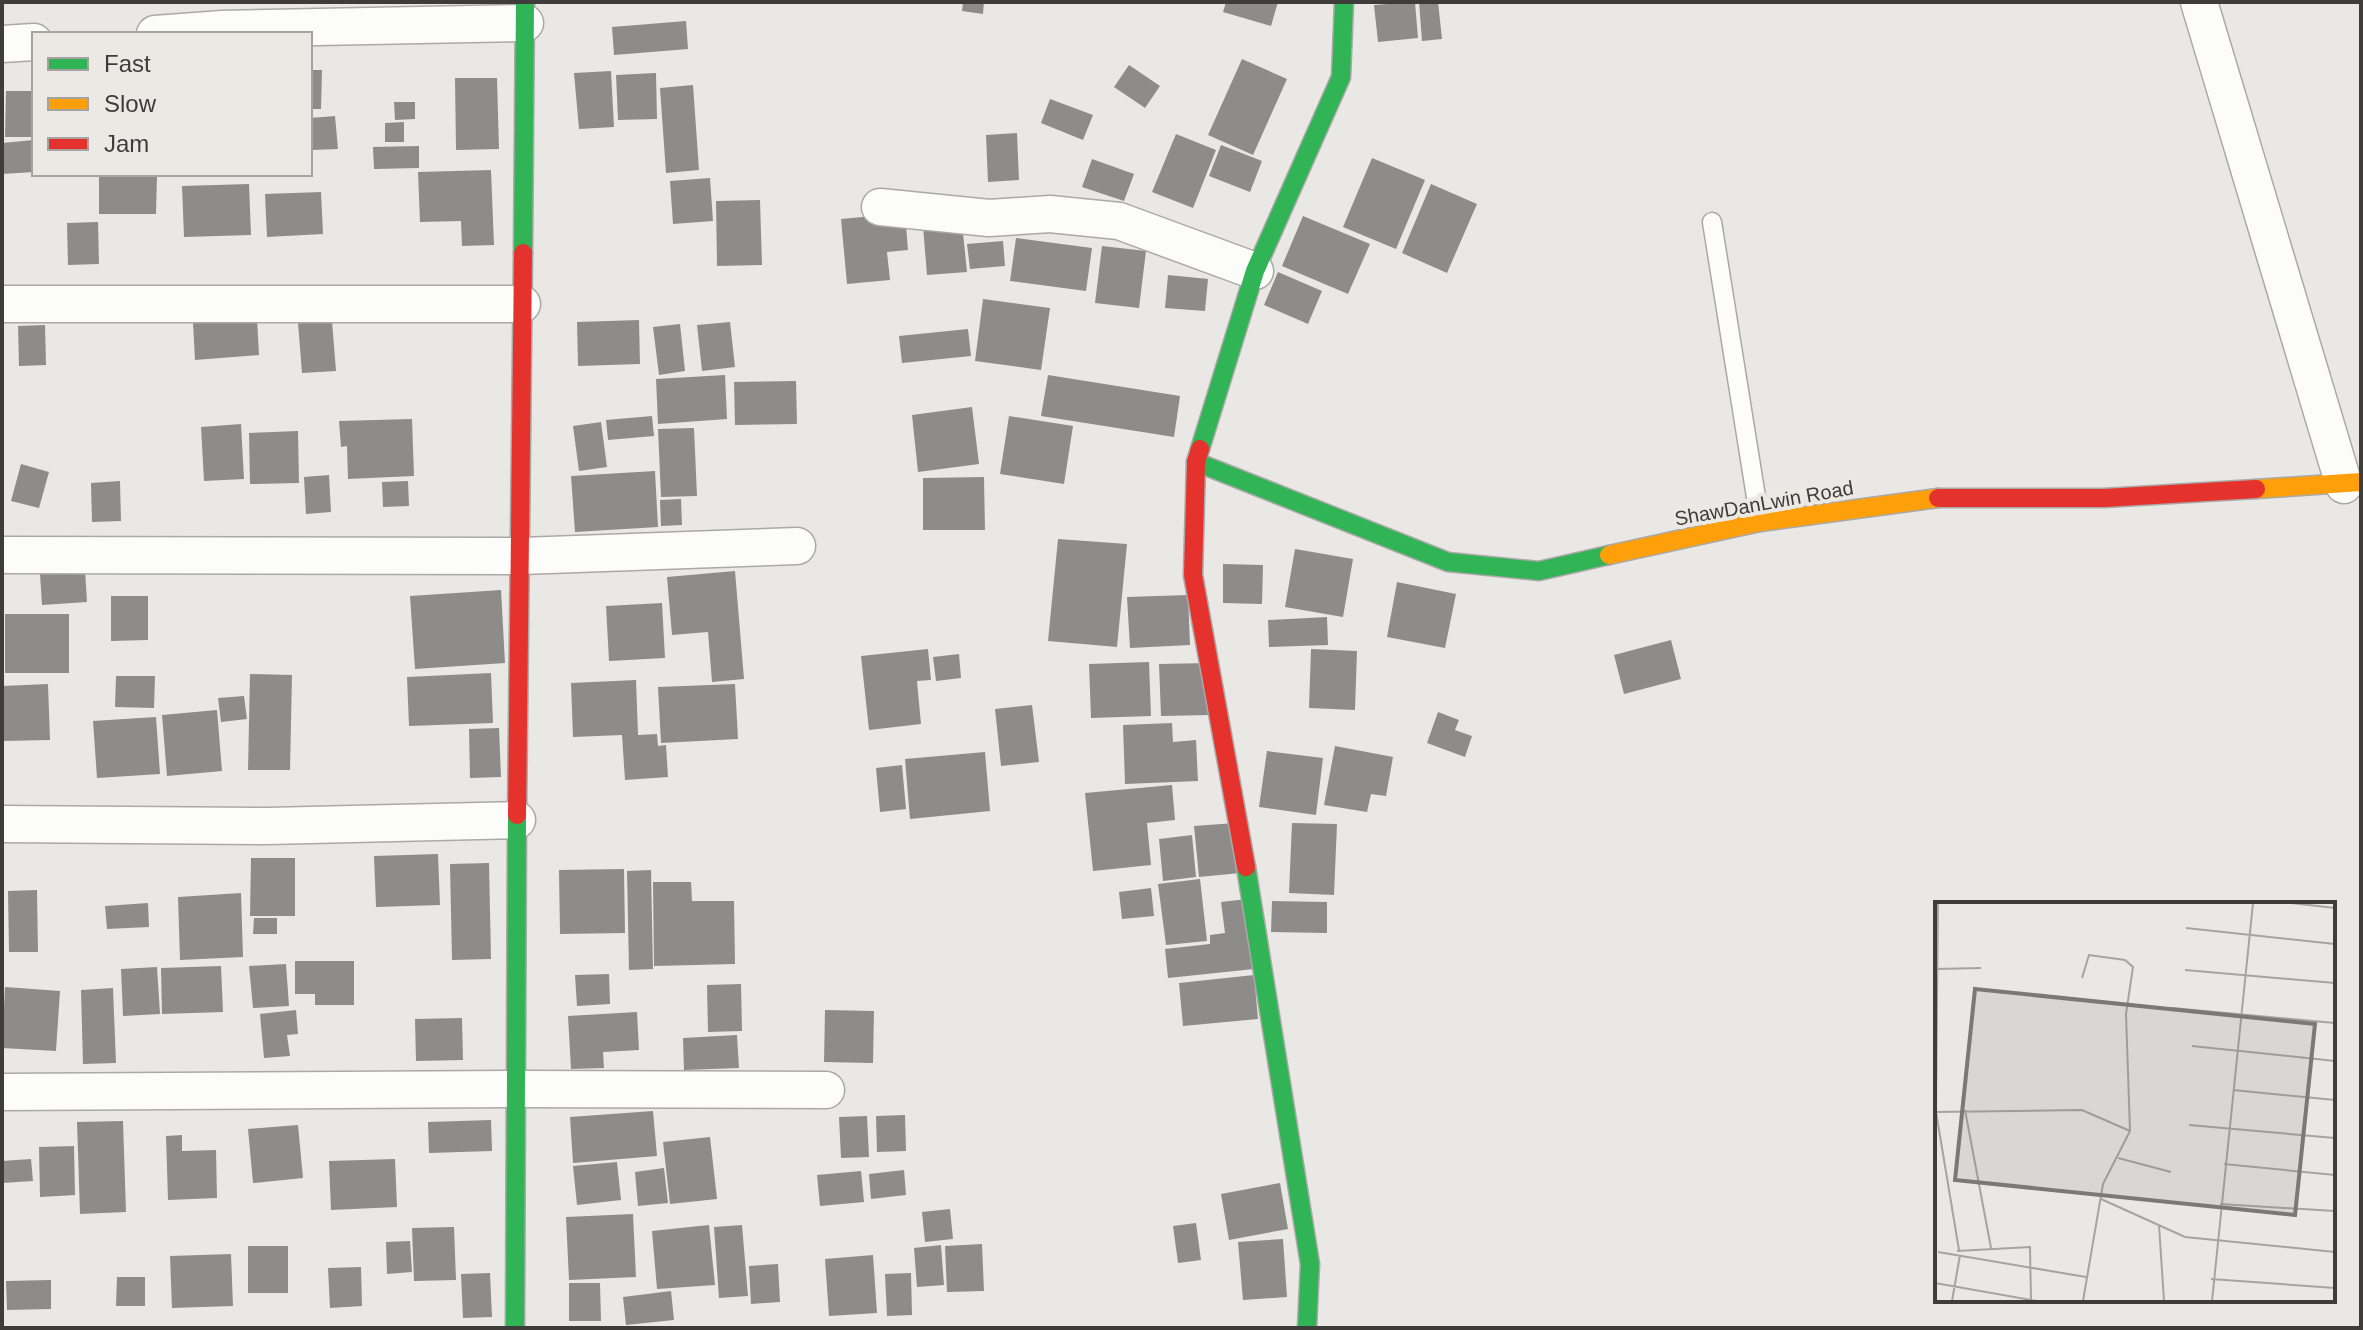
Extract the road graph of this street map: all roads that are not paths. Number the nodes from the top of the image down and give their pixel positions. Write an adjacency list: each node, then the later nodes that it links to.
1 (1344, 2): 9 (street)
2 (2199, 2): 13 (street)
3 (525, 13): 4 (street); 11 (street)
4 (182, 32)
5 (32, 42): 6 (street)
6 (2, 44)
7 (880, 207): 9 (street)
8 (1712, 222): 14 (lane)
9 (1255, 271): 12 (street)
10 (2, 304): 11 (street)
11 (522, 304): 17 (street)
12 (1196, 462): 14 (street, ShawDanLwin Road); 24 (street)
13 (2352, 483): 14 (street, ShawDanLwin Road)
14 (1760, 522)
15 (797, 546): 17 (street)
16 (2, 555): 17 (street)
17 (521, 556): 18 (street)
18 (517, 820): 19 (street); 20 (street)
19 (2, 824)
20 (517, 1089): 21 (street); 22 (street); 23 (street)
21 (826, 1090)
22 (2, 1092)
23 (515, 1328)
24 (1307, 1328)

